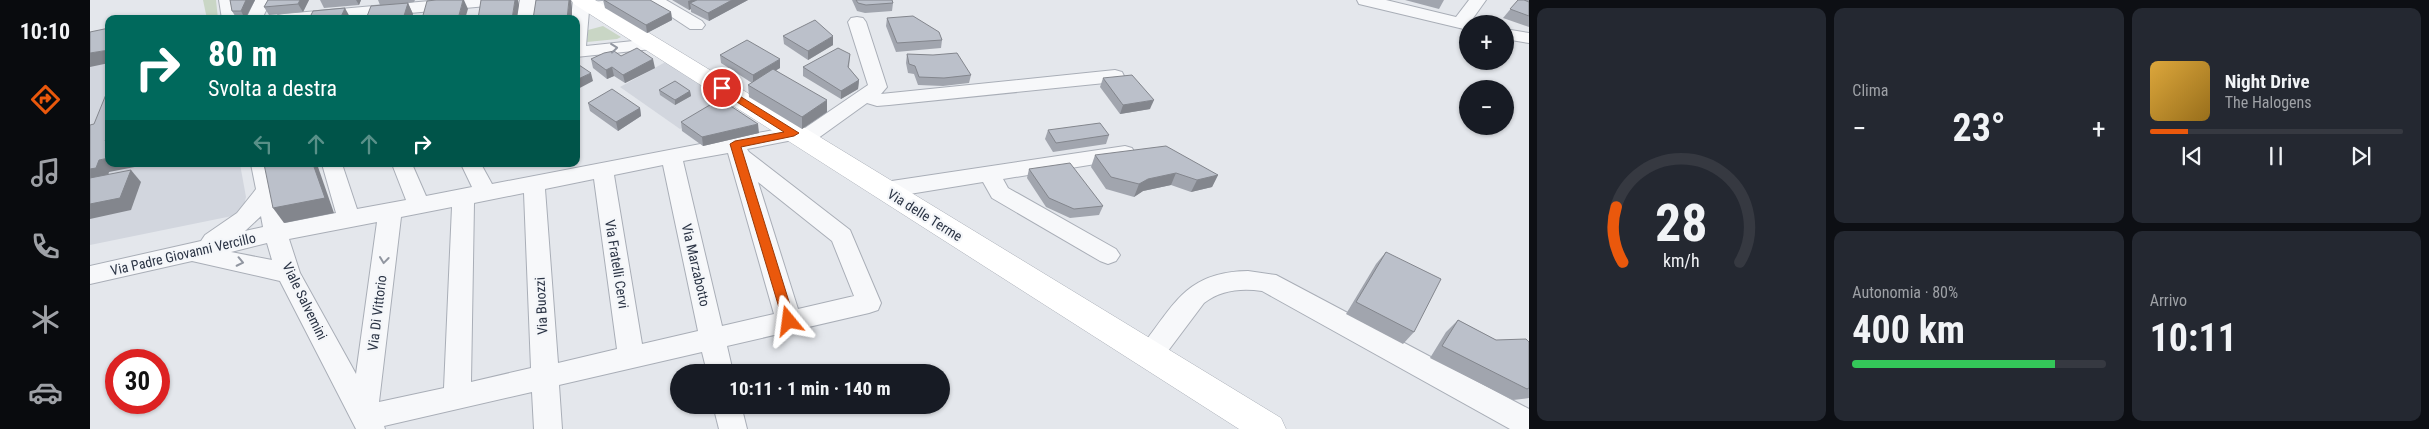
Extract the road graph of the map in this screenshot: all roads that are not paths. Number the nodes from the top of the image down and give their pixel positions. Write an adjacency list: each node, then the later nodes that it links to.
1 (227, 0): 13 (street)
2 (264, 0): 14 (street)
3 (317, 0): 15 (street)
4 (498, 0): 9 (street)
5 (528, 0): 18 (street)
6 (654, 0): 22 (street)
7 (1365, 0): 21 (street)
8 (1478, 0): 19 (street)
9 (477, 1): 11 (street); 17 (street)
10 (590, 2): 25 (street); 26 (main road, Via delle Terme)
11 (421, 8): 12 (street)
12 (366, 10): 16 (street)
13 (230, 15)
14 (255, 15)
15 (310, 15)
16 (325, 15)
17 (474, 15)
18 (526, 15)
19 (1469, 15)
20 (858, 22): 29 (street)
21 (1459, 23)
22 (696, 25)
23 (1514, 36): 24 (street)
24 (1529, 38)
25 (580, 40)
26 (652, 44): 27 (street, one-way to 26); 30 (main road, Via delle Terme)
27 (580, 52)
28 (1115, 76): 29 (street)
29 (865, 96): 30 (street)
30 (799, 136): 31 (street, Via Padre Giovanni Vercillo); 42 (main road, Via delle Terme)
31 (738, 150): 33 (street, Via Padre Giovanni Vercillo); 52 (street); 52 (street)
32 (1140, 151): 39 (street)
33 (672, 157): 38 (street, Via Padre Giovanni Vercillo); 53 (street, Via Marzabotto)
34 (263, 167): 41 (street, Viale Salvemini)
35 (333, 167): 46 (street)
36 (403, 167): 44 (street)
37 (471, 167): 43 (street)
38 (603, 170): 40 (street, Via Padre Giovanni Vercillo); 55 (street, Via Fratelli Cervi)
39 (990, 174): 42 (street); 49 (street)
40 (534, 183): 43 (street, Via Padre Giovanni Vercillo); 57 (street, Via Buozzi)
41 (267, 188): 47 (street, Viale Salvemini); 48 (street)
42 (885, 190): 54 (main road, Via delle Terme)
43 (474, 195): 44 (street, Via Padre Giovanni Vercillo); 58 (street)
44 (419, 206): 45 (street, Via Padre Giovanni Vercillo)
45 (390, 211): 46 (street, Via Padre Giovanni Vercillo); 60 (street, Via Di Vittorio, one-way to 60)
46 (349, 219): 47 (street, Via Padre Giovanni Vercillo)
47 (276, 233): 48 (street, Via Padre Giovanni Vercillo); 50 (street, Viale Salvemini)
48 (193, 252): 50 (street, one-way to 50); 51 (street, Via Padre Giovanni Vercillo)
49 (1108, 255)
50 (288, 273): 60 (street, Viale Salvemini)
51 (90, 275)
52 (789, 321): 53 (street)
53 (712, 338): 55 (street); 56 (street, Via Marzabotto)
54 (1150, 355): 61 (street); 64 (main road, Via delle Terme)
55 (631, 357): 57 (street)
56 (718, 364)
57 (545, 377): 58 (street); 62 (street, Via Buozzi)
58 (457, 397): 60 (street)
59 (730, 414): 63 (street)
60 (367, 421)
61 (1526, 424)
62 (548, 429)
63 (733, 429)
64 (1269, 429)

